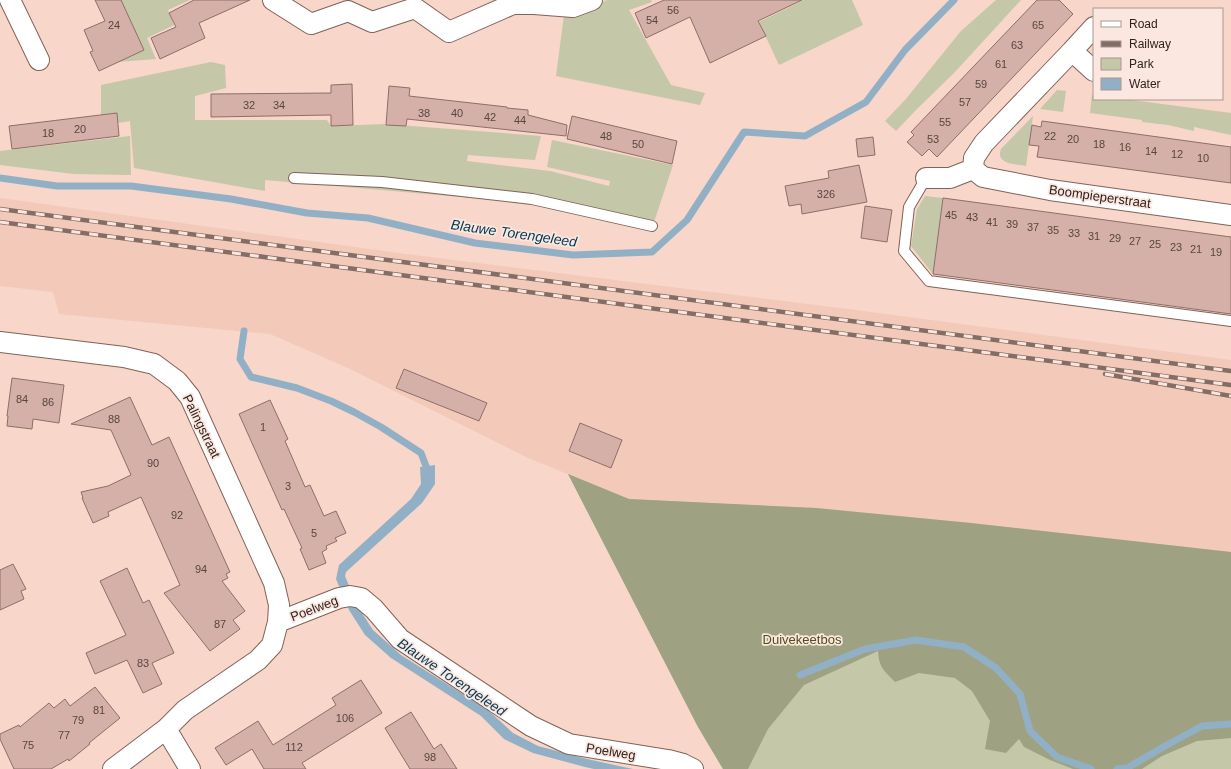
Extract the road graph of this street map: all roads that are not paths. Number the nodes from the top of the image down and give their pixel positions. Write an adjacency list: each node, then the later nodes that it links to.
1 (10, 0): 6 (street)
2 (273, 0): 3 (street)
3 (592, 0)
4 (1093, 28): 5 (street)
5 (1072, 51): 7 (street); 8 (street)
6 (39, 60)
7 (1093, 70)
8 (973, 169): 10 (street); 11 (street, Boompieperstraat)
9 (294, 178): 12 (lane)
10 (926, 178): 13 (lane)
11 (1231, 215)
12 (652, 226)
13 (1231, 321)
14 (0, 342): 15 (street, Palingstraat)
15 (278, 622): 16 (street, Poelweg); 19 (street, Poelweg)
16 (166, 729): 17 (street, Poelweg); 18 (street)
17 (113, 769)
18 (190, 769)
19 (693, 769)

